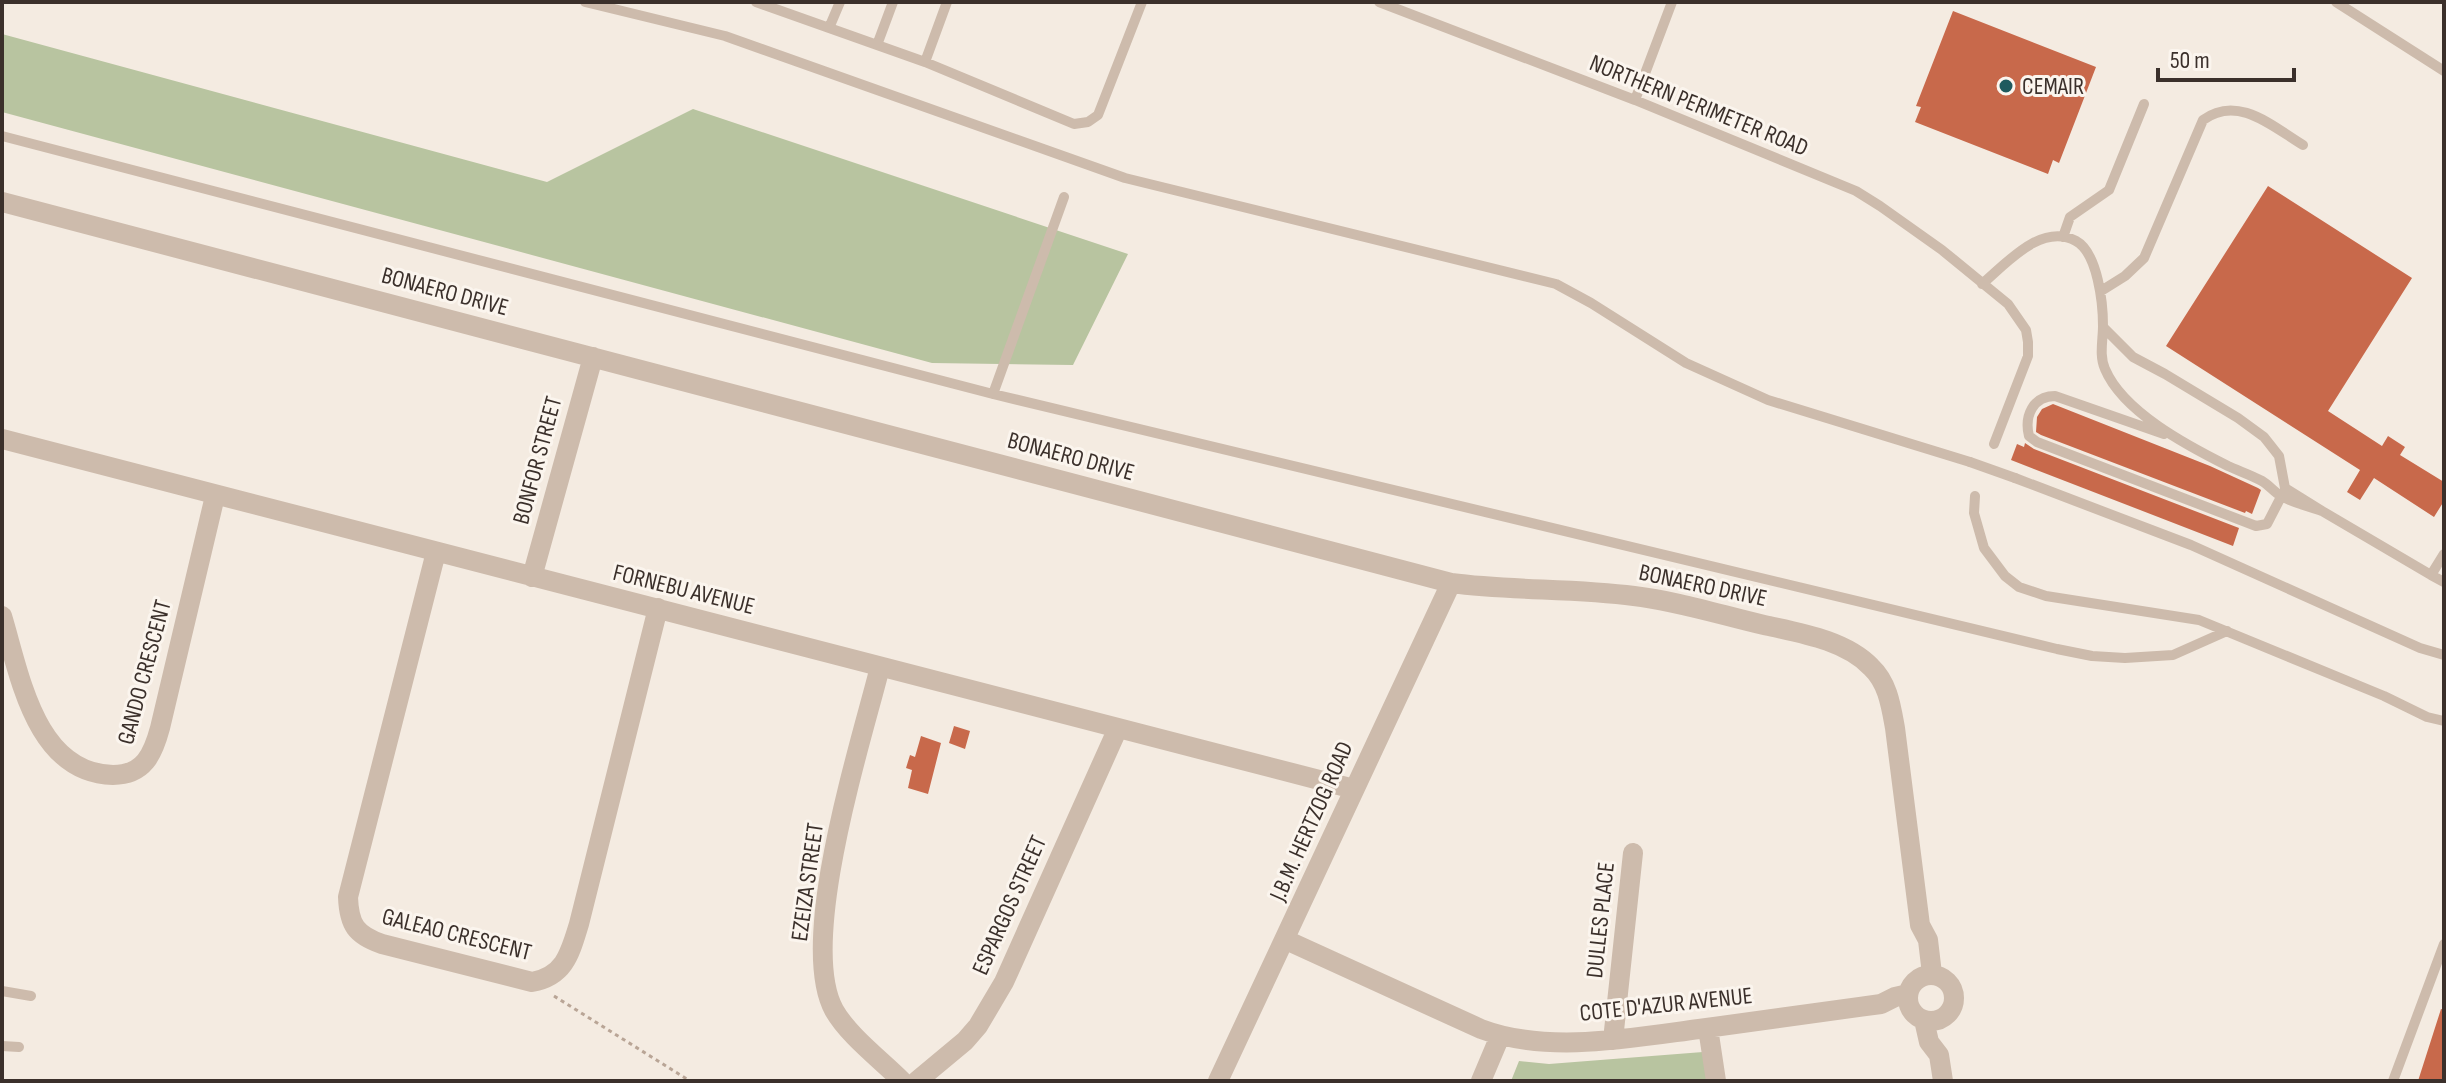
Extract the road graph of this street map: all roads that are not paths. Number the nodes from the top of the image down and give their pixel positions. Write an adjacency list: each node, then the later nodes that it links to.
1 (585, 2): 42 (lane, bridge)
2 (756, 2): 10 (lane)
3 (840, 2): 11 (lane)
4 (893, 2): 12 (lane)
5 (947, 2): 13 (lane)
6 (1142, 2): 13 (lane)
7 (1379, 2): 15 (lane, NORTHERN PERIMETER ROAD)
8 (1672, 2): 15 (lane)
9 (2336, 2): 14 (lane)
10 (786, 7): 11 (lane)
11 (829, 28): 12 (lane)
12 (877, 45): 13 (lane)
13 (925, 62)
14 (2444, 71)
15 (1635, 100): 22 (lane, NORTHERN PERIMETER ROAD)
16 (2144, 104): 21 (lane)
17 (2, 136): 26 (lane)
18 (2303, 145): 23 (lane)
19 (1064, 197): 26 (lane)
20 (2, 202): 25 (street, BONAERO DRIVE)
21 (2063, 237): 22 (lane); 23 (lane)
22 (1982, 284): 29 (lane, NORTHERN PERIMETER ROAD)
23 (2101, 291): 24 (lane)
24 (2103, 327): 27 (lane); 30 (lane)
25 (593, 357): 36 (street, BONFOR STREET); 38 (street, BONAERO DRIVE)
26 (993, 394): 41 (lane)
27 (2174, 436): 30 (lane); 30 (lane)
28 (2, 439): 31 (street, FORNEBU AVENUE)
29 (1994, 444)
30 (2283, 492): 35 (lane)
31 (215, 496): 33 (street, FORNEBU AVENUE); 40 (street, GANDO CRESCENT)
32 (1975, 496): 41 (lane)
33 (436, 552): 36 (street, FORNEBU AVENUE); 39 (street, GALEAO CRESCENT)
34 (2444, 554): 35 (lane)
35 (2431, 575): 37 (lane)
36 (532, 577): 39 (street, FORNEBU AVENUE)
37 (2444, 582)
38 (1451, 583): 46 (street, J.B.M. HERTZOG ROAD); 53 (street, BONAERO DRIVE)
39 (658, 608): 43 (street, FORNEBU AVENUE)
40 (2, 616)
41 (2227, 631): 44 (lane)
42 (2444, 655)
43 (880, 667): 45 (street, FORNEBU AVENUE); 59 (street, EZEIZA STREET)
44 (2444, 721)
45 (1118, 728): 46 (street, FORNEBU AVENUE); 60 (street, ESPARGOS STREET)
46 (1354, 789): 48 (street, J.B.M. HERTZOG ROAD)
47 (1633, 853): 56 (street, DULLES PLACE)
48 (1286, 940): 55 (street, COTE D'AZUR AVENUE); 61 (street, J.B.M. HERTZOG ROAD)
49 (2444, 944): 50 (lane)
50 (2441, 966): 65 (lane)
51 (2, 991): 52 (lane)
52 (31, 996)
53 (1923, 999): 54 (street, COTE D'AZUR AVENUE); 64 (street, BONAERO DRIVE)
54 (1708, 1028): 56 (street, COTE D'AZUR AVENUE); 63 (street)
55 (1500, 1036): 56 (street, COTE D'AZUR AVENUE); 62 (street)
56 (1613, 1040)
57 (2, 1046): 58 (lane)
58 (19, 1047)
59 (902, 1081)
60 (917, 1081)
61 (1218, 1081)
62 (1481, 1081)
63 (1716, 1081)
64 (1943, 1081)
65 (2393, 1081)

